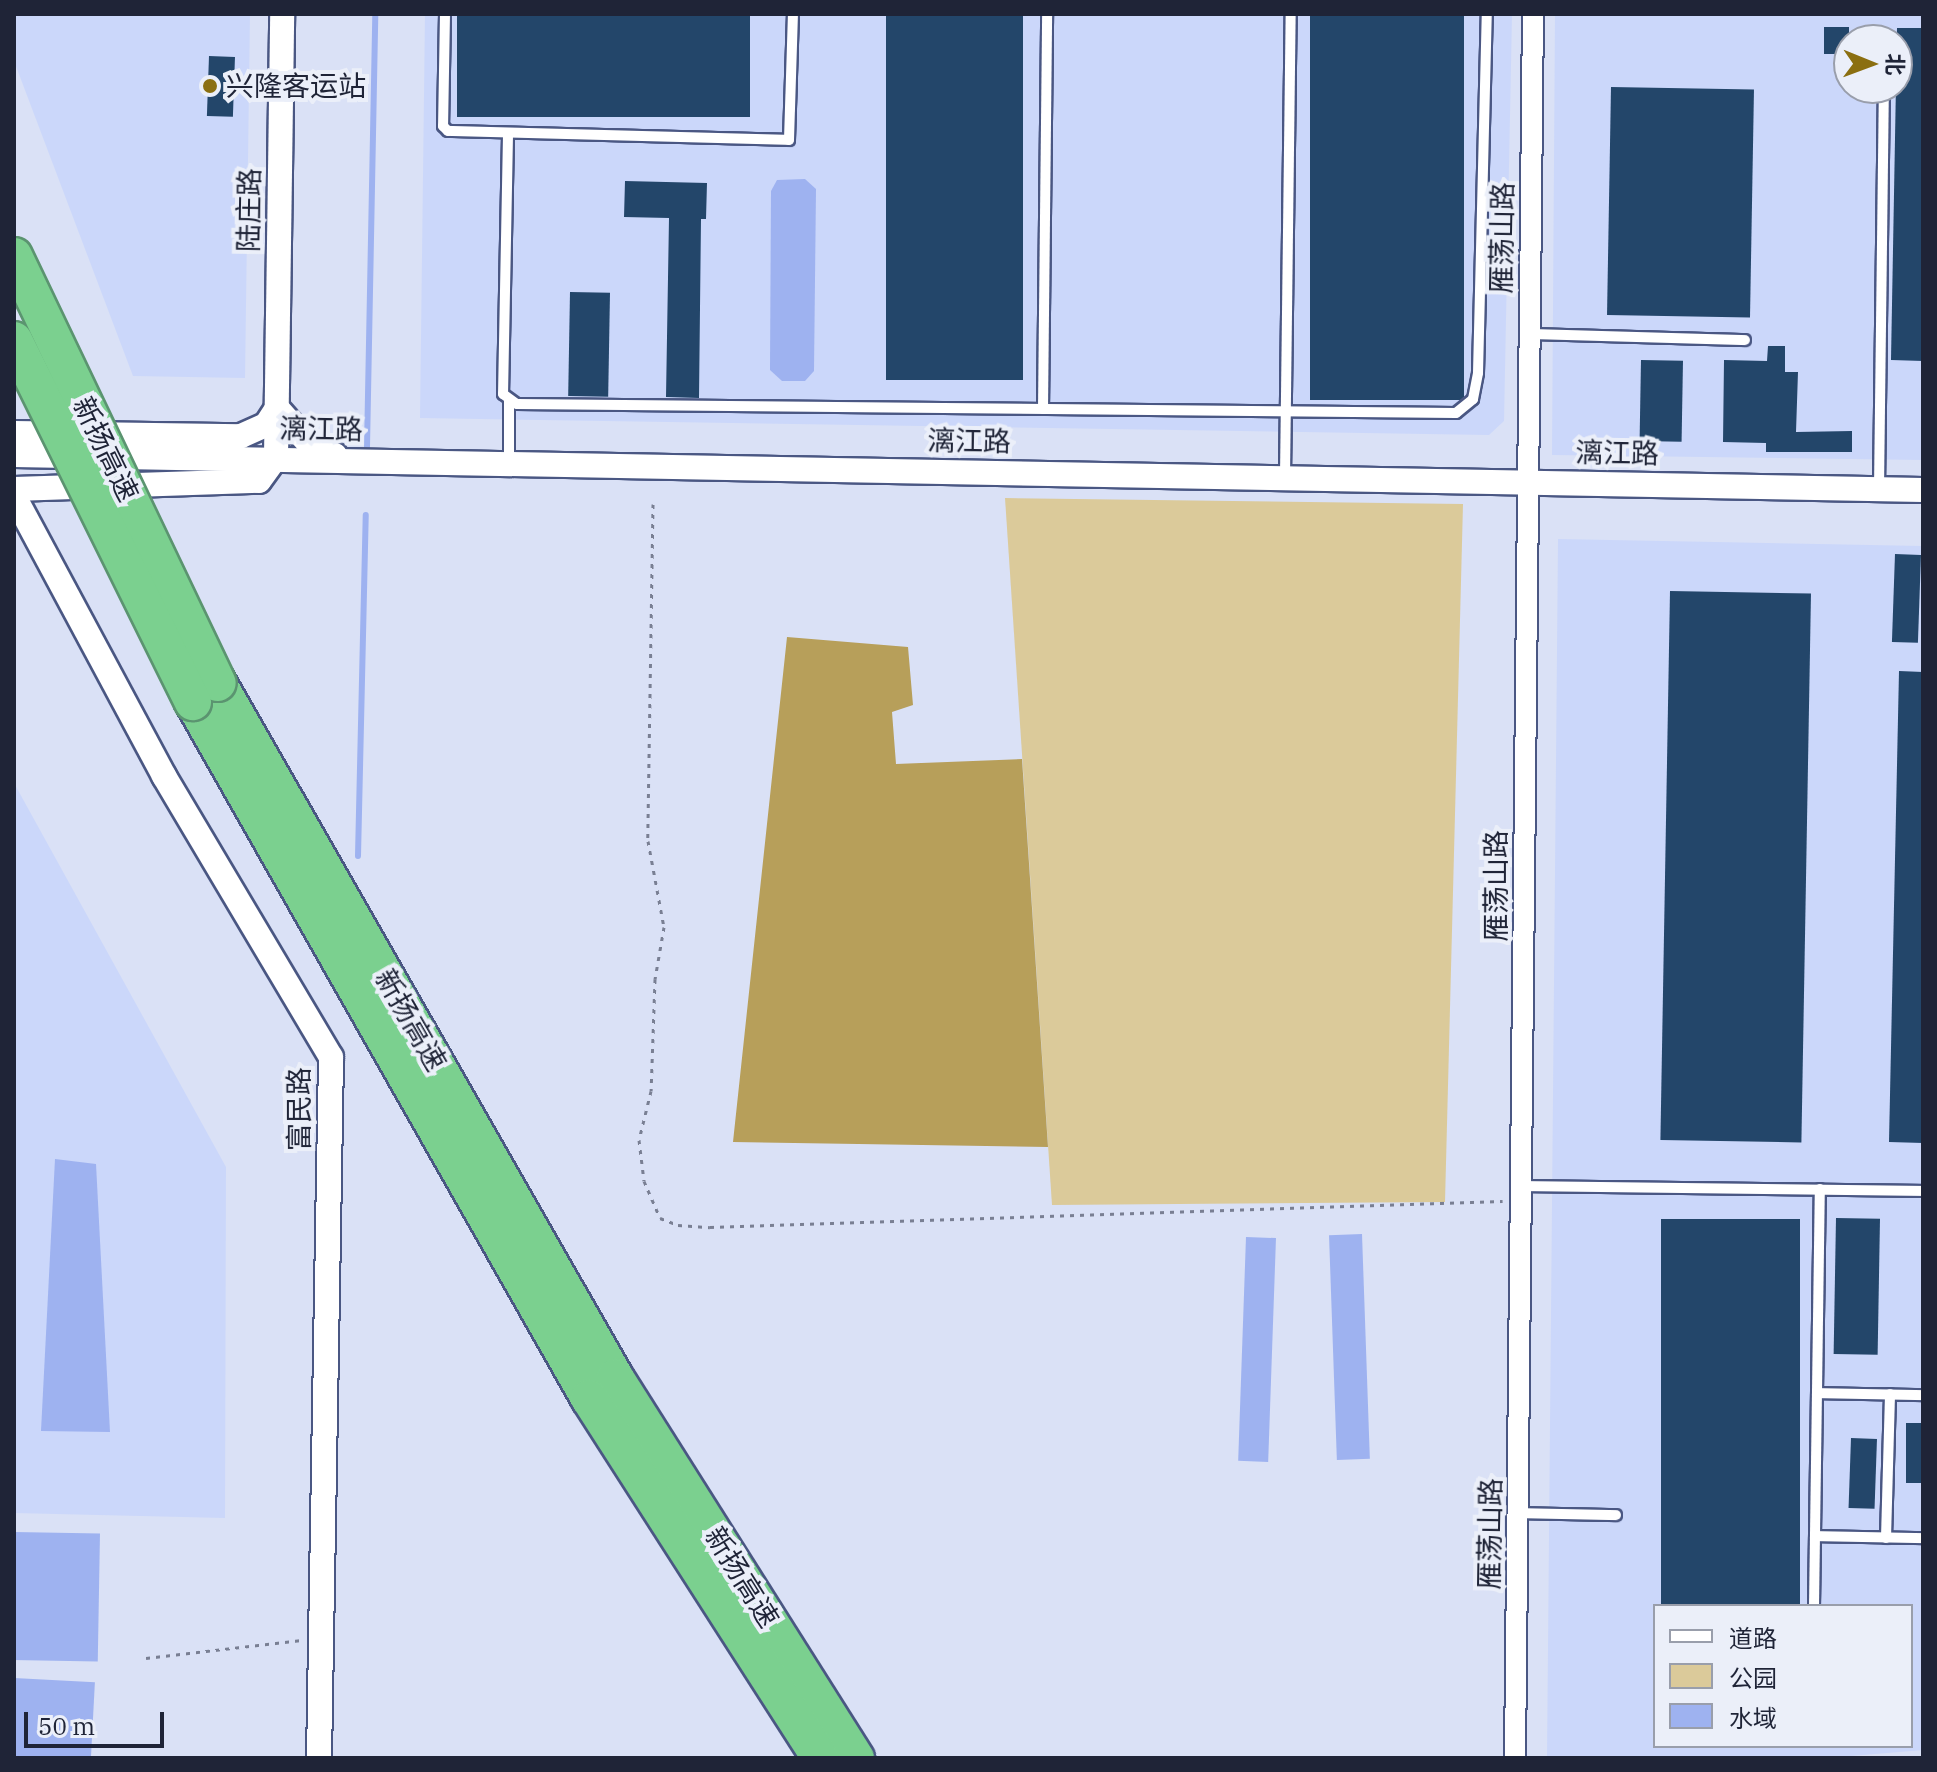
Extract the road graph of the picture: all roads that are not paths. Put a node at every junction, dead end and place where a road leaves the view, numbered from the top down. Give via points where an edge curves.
1 (282, 14) edge
2 (445, 14) edge
3 (793, 14) edge
4 (1047, 14) edge
5 (1291, 14) edge
6 (1487, 14) edge
7 (1533, 14) edge
8 (1884, 104) edge
9 (508, 135) junction
10 (14, 256) edge
11 (1528, 334) junction
12 (14, 340) edge
13 (1745, 340) dead end
14 (509, 400) junction
15 (277, 408) junction
16 (1043, 409) junction
17 (1286, 412) junction
18 (14, 433) edge
19 (14, 455) edge
20 (276, 458) junction
21 (349, 460) junction
22 (509, 463) junction
23 (1285, 477) junction
24 (1526, 482) junction
25 (14, 489) edge
26 (1879, 489) junction
27 (1923, 490) edge
28 (14, 496) edge
29 (206, 693) junction
30 (1820, 1189) junction
31 (1923, 1191) edge
32 (1523, 1193) junction
33 (1817, 1393) junction
34 (1890, 1394) junction
35 (1923, 1395) edge
36 (1519, 1513) junction
37 (1616, 1515) dead end
38 (1815, 1536) junction
39 (1886, 1538) junction
40 (1923, 1538) edge
41 (1814, 1604) edge
42 (319, 1758) edge
43 (820, 1758) edge
44 (856, 1758) edge
45 (1515, 1758) edge

1 - 15 street, 陆庄路
2 - 9 lane via 443,126 448,131
3 - 9 lane via 789,140
4 - 16 lane
5 - 17 lane
6 - 17 lane via 1478,373 1473,399 1465,408 1444,414
7 - 11 street, 雁荡山路
8 - 26 lane
9 - 14 lane via 503,394
10 - 29 highway, 新扬高速, bridge
11 - 13 lane
11 - 24 street, 雁荡山路
12 - 29 highway, 新扬高速, bridge
14 - 16 lane
14 - 22 lane
15 - 18 street via 266,425 241,436
15 - 20 street, 陆庄路
15 - 21 street via 310,445
16 - 17 lane
17 - 23 lane
19 - 20 street, 漓江路
20 - 21 street, 漓江路
20 - 25 street via 259,481
21 - 22 street, 漓江路
22 - 23 street, 漓江路
23 - 24 street, 漓江路
24 - 26 street, 漓江路
24 - 32 street, 雁荡山路
26 - 27 street, 漓江路
28 - 42 street, 富民路 via 164,776 331,1057
29 - 43 highway, 新扬高速 via 589,1398
29 - 44 highway, 新扬高速 via 615,1377
30 - 31 lane
30 - 32 lane
30 - 33 lane
32 - 36 street, 雁荡山路
33 - 34 lane
33 - 38 lane
34 - 35 lane
34 - 39 lane
36 - 37 lane
36 - 45 street, 雁荡山路
38 - 39 lane
38 - 41 lane
39 - 40 lane

